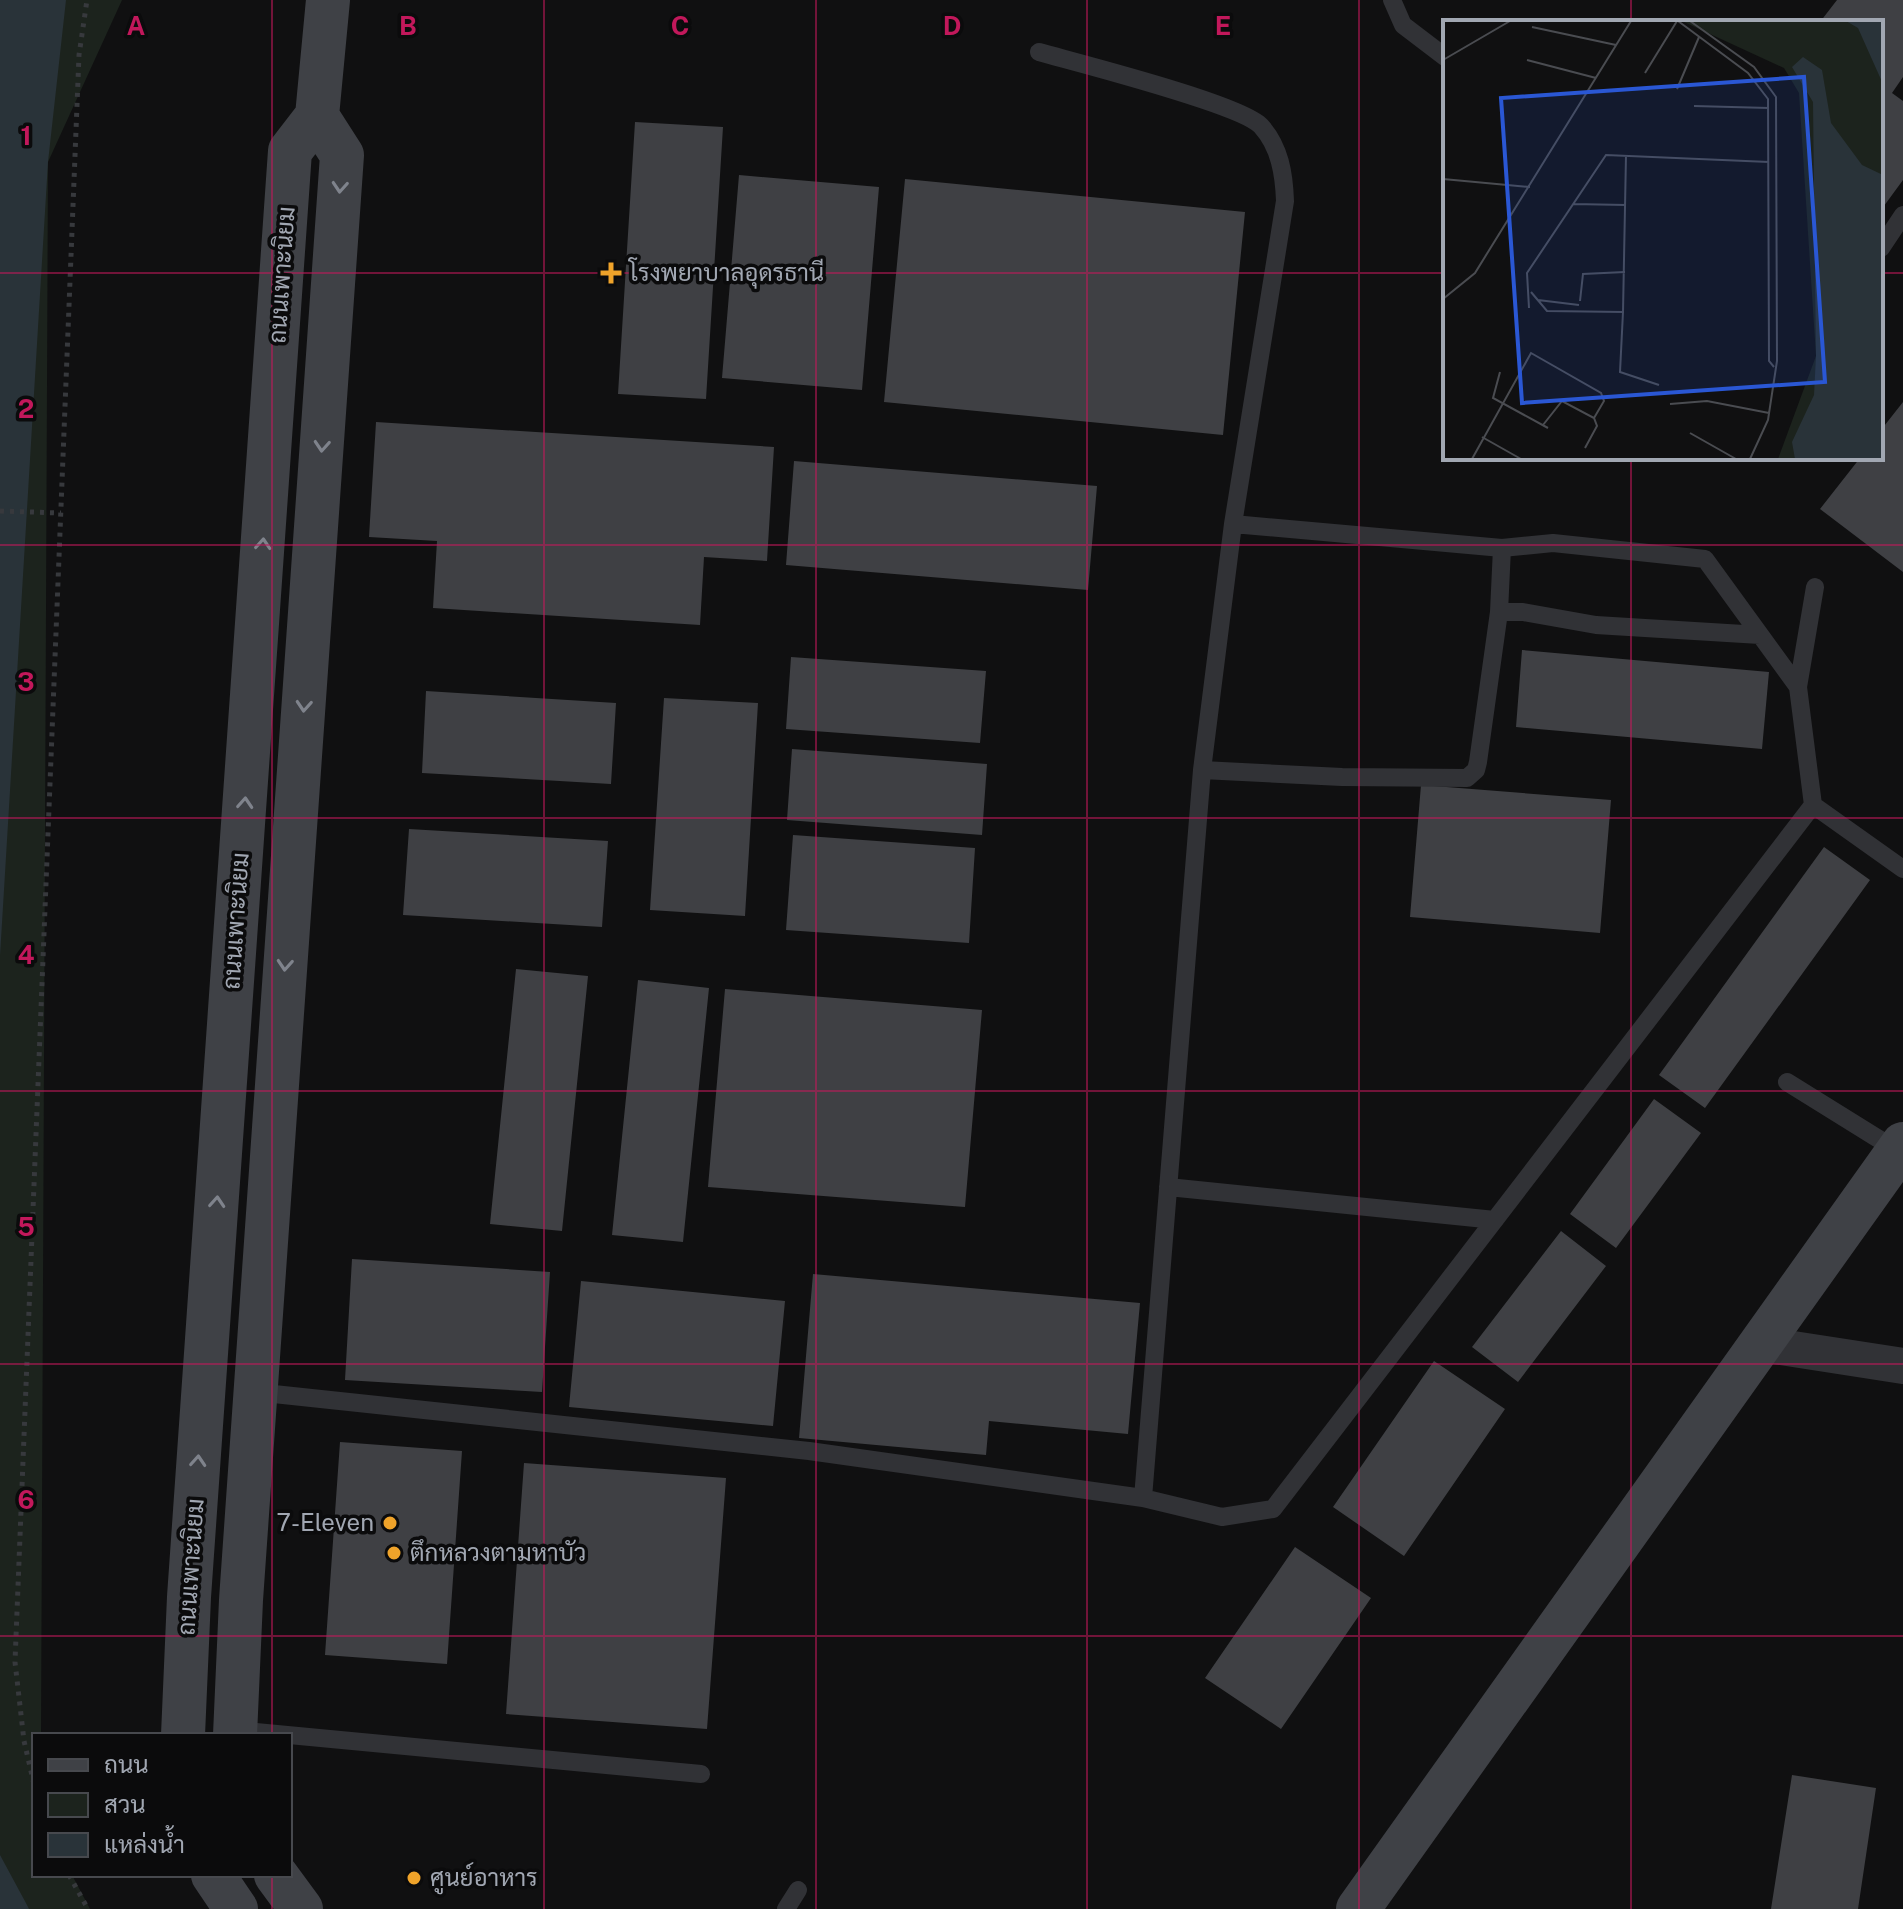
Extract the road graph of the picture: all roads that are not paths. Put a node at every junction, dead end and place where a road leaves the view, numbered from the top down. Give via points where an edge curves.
1 (328, 0) edge
2 (1392, 0) edge
3 (1039, 52) dead end
4 (1443, 55) edge
5 (317, 116) junction
6 (1903, 215) edge
7 (1883, 245) edge
8 (1233, 524) junction
9 (1502, 548) junction
10 (1815, 587) dead end
11 (1499, 612) junction
12 (1760, 635) junction
13 (1798, 687) junction
14 (1202, 770) junction
15 (1813, 805) junction
16 (1903, 869) edge
17 (1787, 1082) dead end
18 (1900, 1148) edge
19 (1168, 1187) junction
20 (1495, 1220) junction
21 (1761, 1344) junction
22 (1903, 1366) edge
23 (255, 1392) junction
24 (1143, 1498) junction
25 (235, 1732) edge
26 (183, 1733) edge
27 (292, 1737) edge
28 (701, 1774) dead end
29 (214, 1877) edge
30 (277, 1877) edge
31 (798, 1890) dead end
32 (236, 1909) edge
33 (301, 1909) edge
34 (786, 1909) edge
35 (1358, 1909) edge

1 - 5 street
2 - 4 lane via 1403,25
3 - 8 lane via 1252,118 1276,152 1284,173 1285,201
5 -> 23 street via 342,155
26 -> 5 street, ถนนเพาะนิยม via 290,151
6 - 7 lane
8 - 9 lane
8 - 14 lane
9 - 11 lane
9 - 12 lane via 1553,543 1705,559
10 - 13 lane
11 - 12 lane via 1596,625
11 - 14 lane via 1478,762 1467,778
12 - 13 lane
13 - 15 lane
14 - 19 lane
15 - 16 lane
15 - 20 lane
17 - 18 lane
18 - 21 street
19 - 20 lane
19 - 24 lane
20 - 24 lane via 1273,1509 1222,1517
21 - 22 street
21 - 35 street
23 - 24 lane via 809,1451
23 - 25 street
27 - 28 lane
29 - 32 street
30 - 33 street
31 - 34 lane

